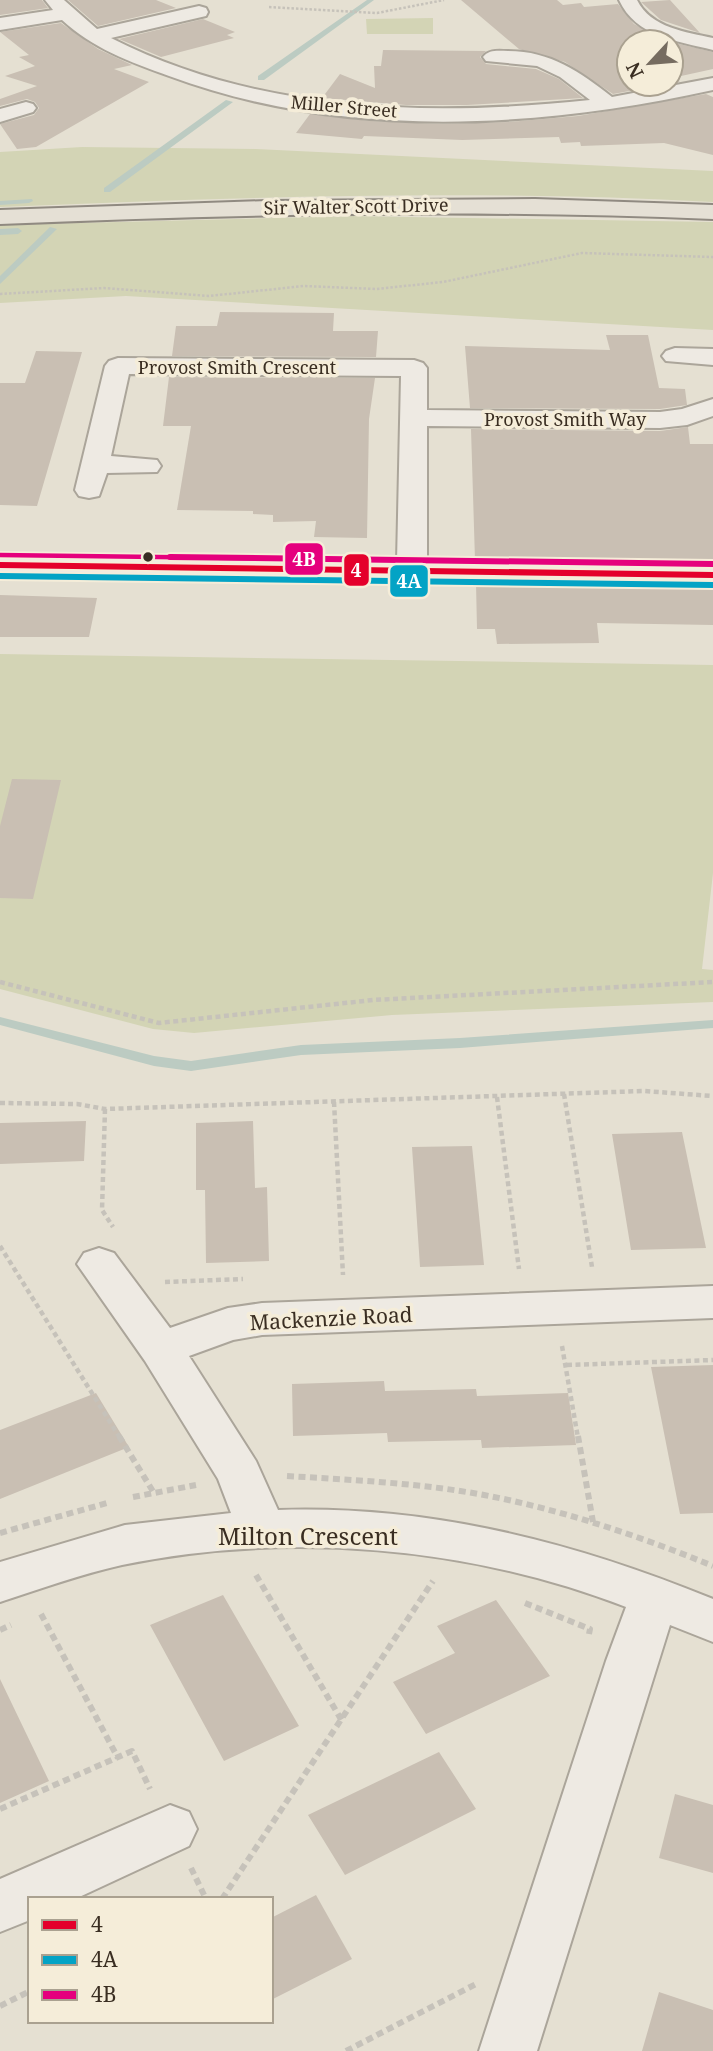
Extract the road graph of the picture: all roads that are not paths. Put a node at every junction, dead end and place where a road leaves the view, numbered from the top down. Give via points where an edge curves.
1 (628, 0) edge
2 (199, 6) edge
3 (59, 7) edge
4 (222, 15) dead end
5 (0, 24) edge
6 (92, 36) junction
7 (713, 44) edge
8 (481, 58) dead end
9 (713, 84) edge
10 (691, 90) junction
11 (713, 100) edge
12 (606, 103) junction
13 (26, 108) dead end
14 (0, 116) edge
15 (713, 212) edge
16 (0, 217) edge
17 (675, 356) dead end
18 (713, 357) edge
19 (713, 407) edge
20 (414, 418) junction
21 (148, 466) dead end
22 (0, 565) edge
23 (412, 569) junction
24 (713, 575) edge
25 (107, 1247) road end
26 (713, 1302) edge
27 (161, 1349) junction
28 (262, 1560) junction
29 (655, 1597) junction
30 (11, 1602) edge
31 (713, 1621) edge
32 (170, 1829) dead end
33 (0, 1906) edge
34 (508, 2051) edge

1 - 7 street via 632,11 656,27
2 - 4 street
2 - 6 street
3 - 5 street
3 - 6 street, Miller Street
6 - 12 street, Miller Street via 216,87 316,105 468,113
8 - 12 street via 547,61 563,68
9 - 10 street, Miller Street
10 - 11 street
10 - 12 street, Miller Street
13 - 14 street
15 - 16 main road, Sir Walter Scott Drive via 438,204
17 - 18 street
19 - 20 street, Provost Smith Way via 687,418 660,420
20 - 21 street, Provost Smith Crescent via 415,363 118,366 92,477
20 - 23 street, Provost Smith Crescent
22 - 23 street
23 - 24 street
25 - 27 street
26 - 27 street, Mackenzie Road via 262,1319 228,1324
27 - 28 street via 239,1474
28 - 29 street, Milton Crescent via 344,1530 436,1537 539,1558
28 - 30 street, Milton Crescent via 142,1542 69,1559
29 - 31 street, Milton Crescent
29 - 34 street
32 - 33 street

